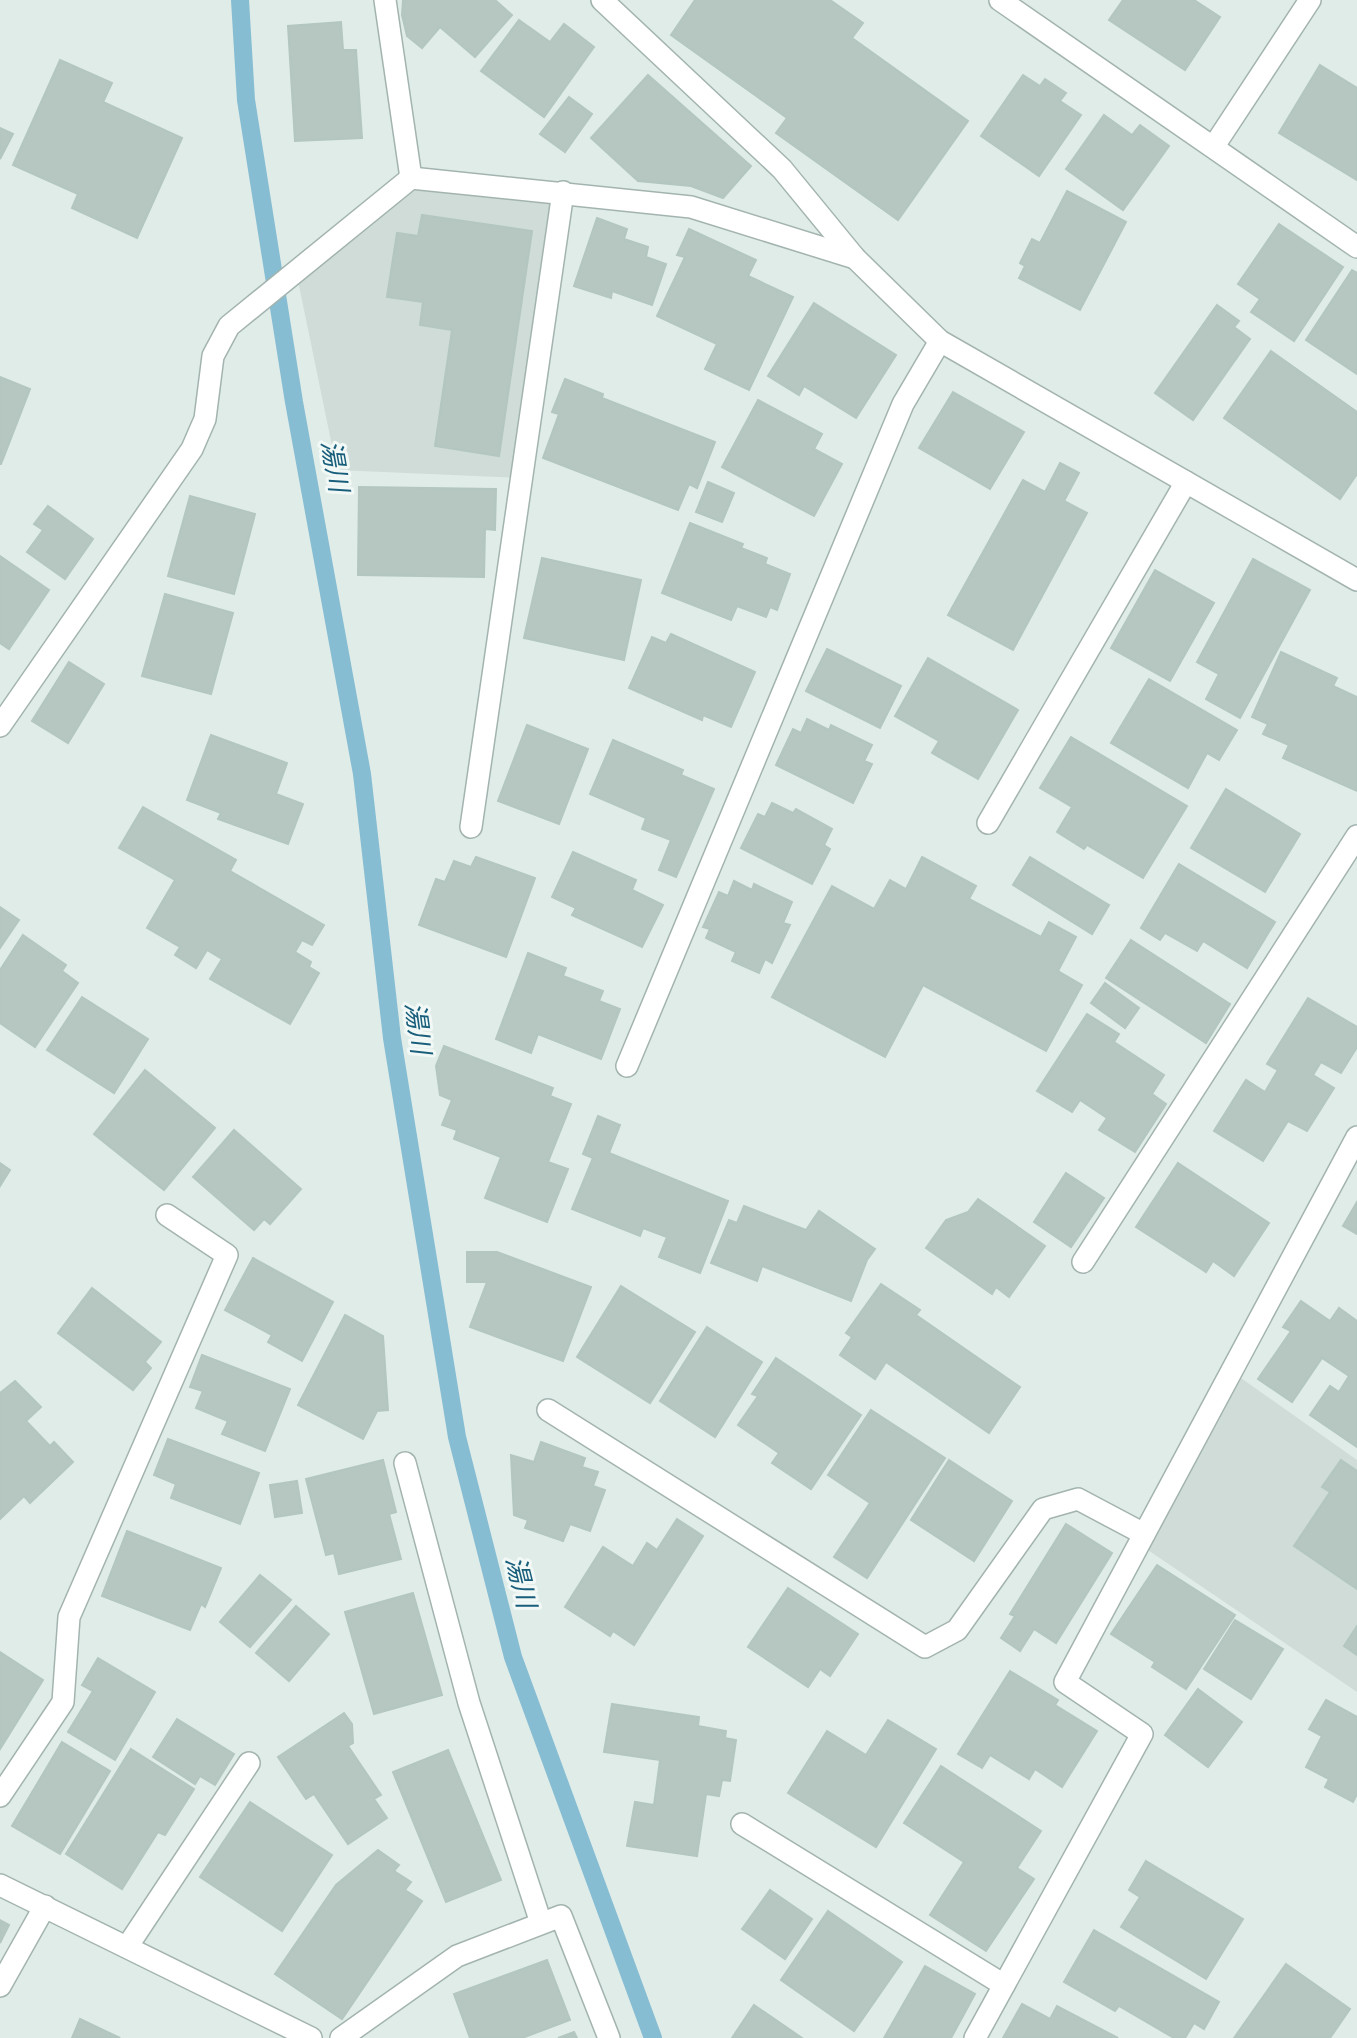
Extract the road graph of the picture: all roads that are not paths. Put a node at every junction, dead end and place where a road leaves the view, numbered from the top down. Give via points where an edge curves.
1 (385, 0) edge
2 (601, 0) edge
3 (1000, 0) edge
4 (1310, 0) edge
5 (1214, 146) junction
6 (411, 178) junction
7 (563, 192) junction
8 (1357, 247) edge
9 (855, 258) junction
10 (940, 341) junction
11 (1186, 482) junction
12 (1355, 575) edge
13 (0, 726) edge
14 (988, 822) dead end
15 (471, 827) dead end
16 (1357, 836) edge
17 (627, 1066) dead end
18 (1357, 1137) edge
19 (167, 1215) dead end
20 (1083, 1262) dead end
21 (548, 1409) dead end
22 (405, 1463) dead end
23 (1144, 1534) junction
24 (249, 1763) dead end
25 (0, 1796) edge
26 (742, 1824) dead end
27 (0, 1885) edge
28 (45, 1906) junction
29 (541, 1923) junction
30 (127, 1947) junction
31 (1004, 1985) junction
32 (0, 1986) edge
33 (311, 2038) edge
34 (341, 2038) edge
35 (608, 2038) edge
36 (975, 2038) edge

1 - 6 street
2 - 9 street via 782,169
3 - 5 street
4 - 5 street
5 - 8 street
6 - 7 street
6 - 13 street via 229,326 213,356 205,419 192,449
7 - 9 street via 691,207
7 - 15 street
9 - 10 street
10 - 11 street
10 - 17 street via 902,404
11 - 12 street
11 - 14 street
16 - 20 street
18 - 23 street
19 - 25 street via 227,1255 69,1618 63,1702
21 - 23 street via 925,1647 957,1630 1043,1509 1078,1499
22 - 29 street via 469,1703
23 - 31 street via 1065,1682 1142,1734
24 - 30 street
26 - 31 street
27 - 28 street
28 - 30 street
28 - 32 street
29 - 34 street via 457,1956
29 - 35 street via 561,1916
30 - 33 street
31 - 36 street

